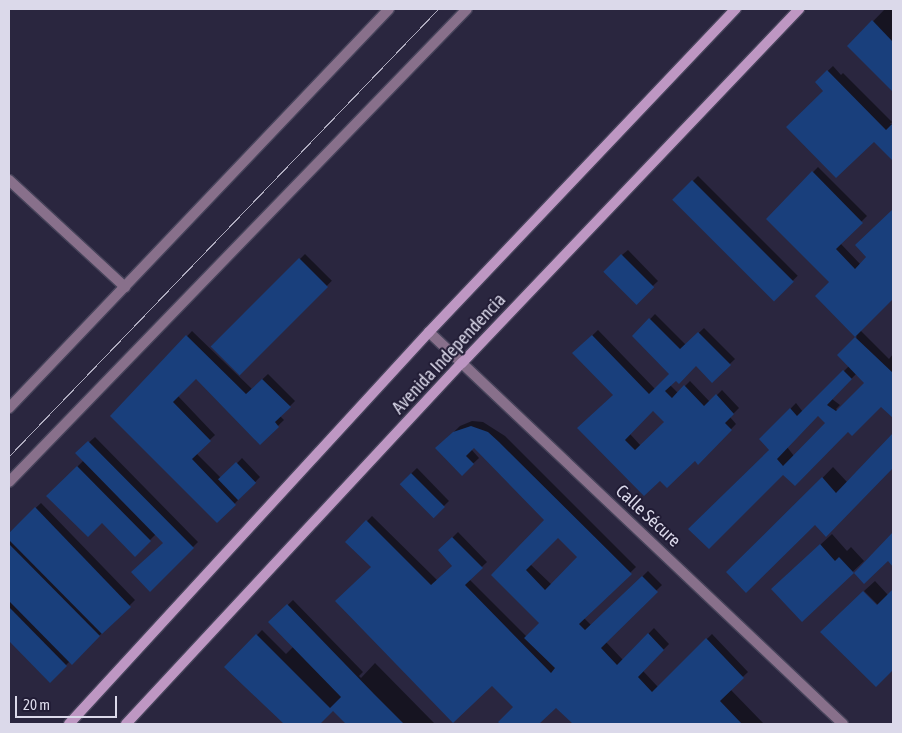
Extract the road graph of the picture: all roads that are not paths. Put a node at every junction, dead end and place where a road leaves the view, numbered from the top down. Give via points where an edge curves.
1 (389, 9) edge
2 (467, 9) edge
3 (736, 9) edge
4 (799, 9) edge
5 (9, 180) edge
6 (125, 287) junction
7 (429, 332) junction
8 (462, 363) junction
9 (9, 408) edge
10 (9, 482) edge
11 (69, 724) edge
12 (126, 724) edge
13 (843, 724) edge

1 - 6 street
2 - 10 street
3 - 7 main road, Avenida Independencia
4 - 8 main road, Avenida Independencia
5 - 6 street
6 - 9 street
7 - 8 street, Calle Sécure
7 - 11 main road, Avenida Independencia
8 - 12 main road, Avenida Independencia
8 - 13 street, Calle Sécure

